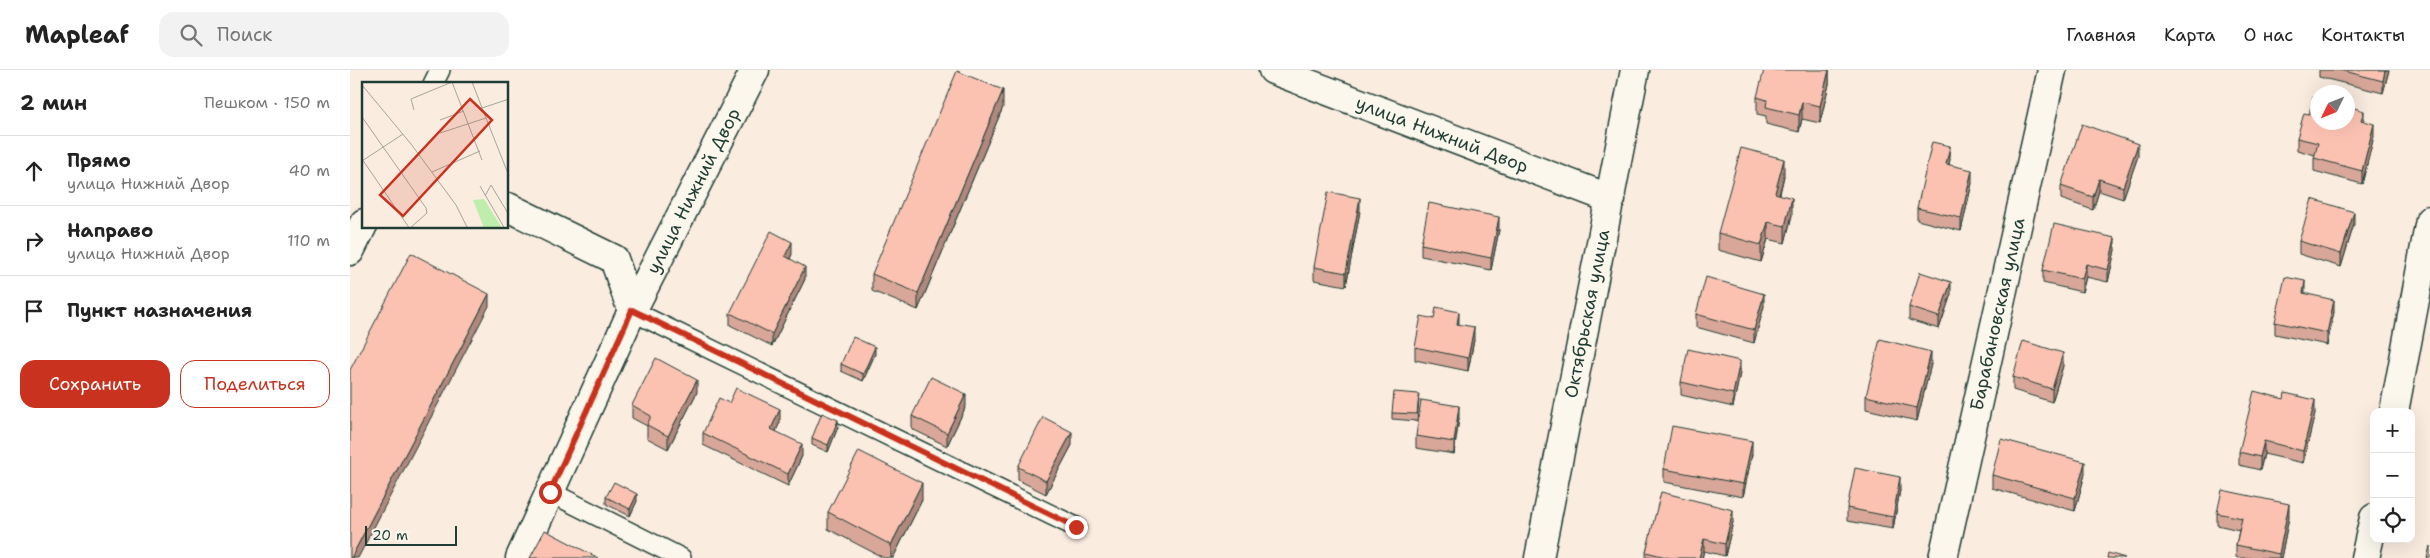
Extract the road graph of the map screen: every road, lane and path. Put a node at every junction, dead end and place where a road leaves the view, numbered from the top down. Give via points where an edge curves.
1 (440, 70) edge
2 (755, 70) edge
3 (1273, 70) edge
4 (1635, 70) edge
5 (2052, 70) edge
6 (434, 82) edge
7 (1611, 199) junction
8 (509, 207) edge
9 (2430, 220) edge
10 (362, 227) edge
11 (350, 251) edge
12 (632, 310) junction
13 (2395, 408) edge
14 (550, 492) junction
15 (1076, 527) dead end
16 (2370, 536) edge
17 (520, 558) edge
18 (681, 558) edge
19 (1539, 558) edge
20 (1943, 558) edge
21 (2365, 558) edge

1 - 6 lane
2 - 12 street, улица Нижний Двор
3 - 7 street, улица Нижний Двор
4 - 7 street, Октябрьская улица
5 - 20 street, Барабановская улица
7 - 19 street, Октябрьская улица
8 - 12 street, улица Нижний Двор via 614,259
9 - 13 street
10 - 11 street
12 - 14 street, улица Нижний Двор
12 - 15 lane
14 - 17 street, улица Нижний Двор
14 - 18 lane
16 - 21 street

